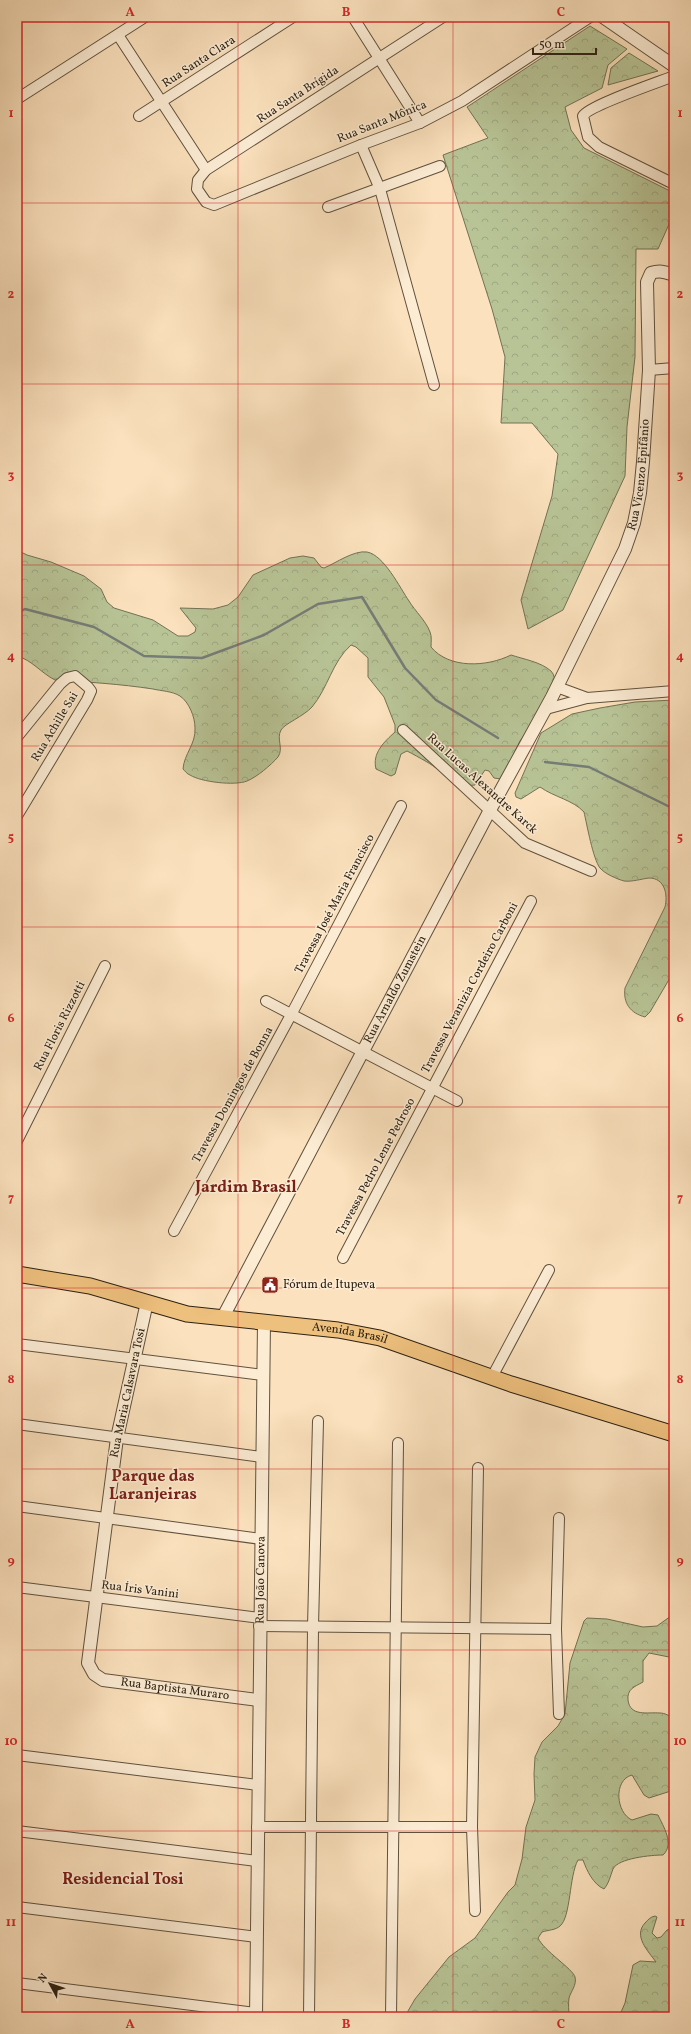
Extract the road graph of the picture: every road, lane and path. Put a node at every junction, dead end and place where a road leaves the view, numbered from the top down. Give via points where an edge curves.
1 (145, 17) edge
2 (293, 17) edge
3 (353, 17) edge
4 (443, 17) edge
5 (590, 17) edge
6 (603, 17) edge
7 (118, 35) junction
8 (380, 58) junction
9 (674, 66) edge
10 (674, 76) edge
11 (17, 99) edge
12 (162, 102) junction
13 (139, 116) dead end
14 (420, 123) junction
15 (361, 145) junction
16 (440, 166) dead end
17 (206, 170) junction
18 (674, 184) edge
19 (379, 189) junction
20 (328, 207) dead end
21 (674, 275) edge
22 (674, 368) edge
23 (649, 370) junction
24 (434, 385) dead end
25 (568, 663) joint
26 (557, 686) junction
27 (674, 691) edge
28 (587, 698) junction
29 (546, 709) junction
30 (403, 730) dead end
31 (17, 736) edge
32 (401, 806) dead end
33 (490, 810) junction
34 (17, 816) edge
35 (591, 871) dead end
36 (531, 902) dead end
37 (105, 966) dead end
38 (266, 1001) dead end
39 (292, 1014) junction
40 (363, 1050) junction
41 (432, 1088) junction
42 (457, 1101) dead end
43 (17, 1141) edge
44 (174, 1231) dead end
45 (342, 1258) dead end
46 (549, 1270) dead end
47 (17, 1274) edge
48 (147, 1302) junction
49 (223, 1318) junction
50 (264, 1322) junction
51 (17, 1344) edge
52 (135, 1359) junction
53 (263, 1375) junction
54 (492, 1377) junction
55 (318, 1421) dead end
56 (17, 1424) edge
57 (674, 1434) edge
58 (117, 1438) junction
59 (398, 1443) dead end
60 (262, 1457) junction
61 (478, 1468) dead end
62 (17, 1506) edge
63 (107, 1518) junction
64 (559, 1518) dead end
65 (261, 1538) junction
66 (17, 1587) edge
67 (96, 1597) junction
68 (260, 1622) junction
69 (313, 1627) junction
70 (395, 1627) junction
71 (475, 1628) junction
72 (556, 1629) junction
73 (94, 1674) joint
74 (258, 1700) junction
75 (559, 1714) dead end
76 (17, 1755) edge
77 (258, 1785) junction
78 (258, 1827) junction
79 (312, 1827) junction
80 (393, 1827) junction
81 (472, 1827) junction
82 (17, 1831) edge
83 (257, 1861) junction
84 (17, 1907) edge
85 (475, 1911) dead end
86 (257, 1937) junction
87 (17, 1983) edge
88 (256, 2015) edge
89 (310, 2017) edge
90 (391, 2017) edge

1 - 7 street
2 - 12 street, Rua Santa Clara
3 - 8 street
4 - 8 street, Rua Santa Brígida
5 - 14 street, Rua Santa Mônica via 462,101
6 - 9 street
7 - 11 street
7 - 12 street
8 - 14 street
8 - 17 street, Rua Santa Brígida
10 - 18 street via 585,112 583,116 588,137 599,147
12 - 13 street, Rua Santa Clara
12 - 17 street
14 - 15 street, Rua Santa Mônica
15 - 17 street, Rua Santa Mônica via 214,205 206,202 197,189 198,180
15 - 19 street
16 - 19 street
19 - 20 street
19 - 24 street
21 - 23 street, Rua Vicenzo Epifânio via 662,271 652,274 647,282
22 - 23 street
23 - 25 street, Rua Vicenzo Epifânio via 640,493 634,523 625,549
25 - 26 street, Rua Arnaldo Zumstein
26 - 28 street
26 - 29 street, Rua Arnaldo Zumstein
27 - 28 street
28 - 29 street
29 - 33 street, Rua Arnaldo Zumstein
30 - 33 street, Rua Lucas Alexandre Karck
31 - 34 street, Rua Achille Sai via 67,678 75,676 91,691
32 - 39 street, Travessa José Maria Francisco
33 - 35 street, Rua Lucas Alexandre Karck via 525,843
33 - 40 street, Rua Arnaldo Zumstein
36 - 41 street, Travessa Veranizia Cordeiro Carboni
37 - 43 street, Rua Floris Rizzotti
38 - 39 street
39 - 40 street
39 - 44 street, Travessa Domingos de Bonna
40 - 41 street
40 - 49 street, Rua Arnaldo Zumstein
41 - 42 street
41 - 45 street, Travessa Pedro Leme Pedroso
46 - 54 street
47 - 48 main road, Avenida Brasil via 90,1286
48 - 49 main road, Avenida Brasil via 187,1314
48 - 52 street, Rua Maria Calsavara Tosi
49 - 50 main road, Avenida Brasil
50 - 53 street, Rua João Canova
50 - 54 main road, Avenida Brasil via 338,1330 380,1338
51 - 52 street
52 - 53 street
52 - 58 street, Rua Maria Calsavara Tosi
53 - 60 street, Rua João Canova
54 - 57 main road, Avenida Brasil
55 - 69 street
56 - 58 street
58 - 60 street
58 - 63 street, Rua Maria Calsavara Tosi
59 - 70 street
60 - 65 street, Rua João Canova
61 - 71 street
62 - 63 street
63 - 65 street
63 - 67 street, Rua Maria Calsavara Tosi
64 - 72 street
65 - 68 street, Rua João Canova
66 - 67 street, Rua Íris Vanini
67 - 68 street, Rua Íris Vanini
67 - 73 street, Rua Maria Calsavara Tosi via 88,1663
68 - 69 street, Rua Íris Vanini
68 - 74 street, Rua João Canova
69 - 70 street, Rua Íris Vanini
69 - 79 street
70 - 71 street, Rua Íris Vanini
70 - 80 street
71 - 72 street, Rua Íris Vanini
71 - 81 street
72 - 75 street
73 - 74 street, Rua Baptista Muraro via 103,1680
74 - 77 street, Rua João Canova
76 - 77 street
77 - 78 street, Rua João Canova
78 - 79 street
78 - 83 street, Rua João Canova
79 - 80 street
79 - 89 street
80 - 81 street
80 - 90 street
81 - 85 street
82 - 83 street
83 - 86 street, Rua João Canova
84 - 86 street
86 - 88 street, Rua João Canova
87 - 88 street

